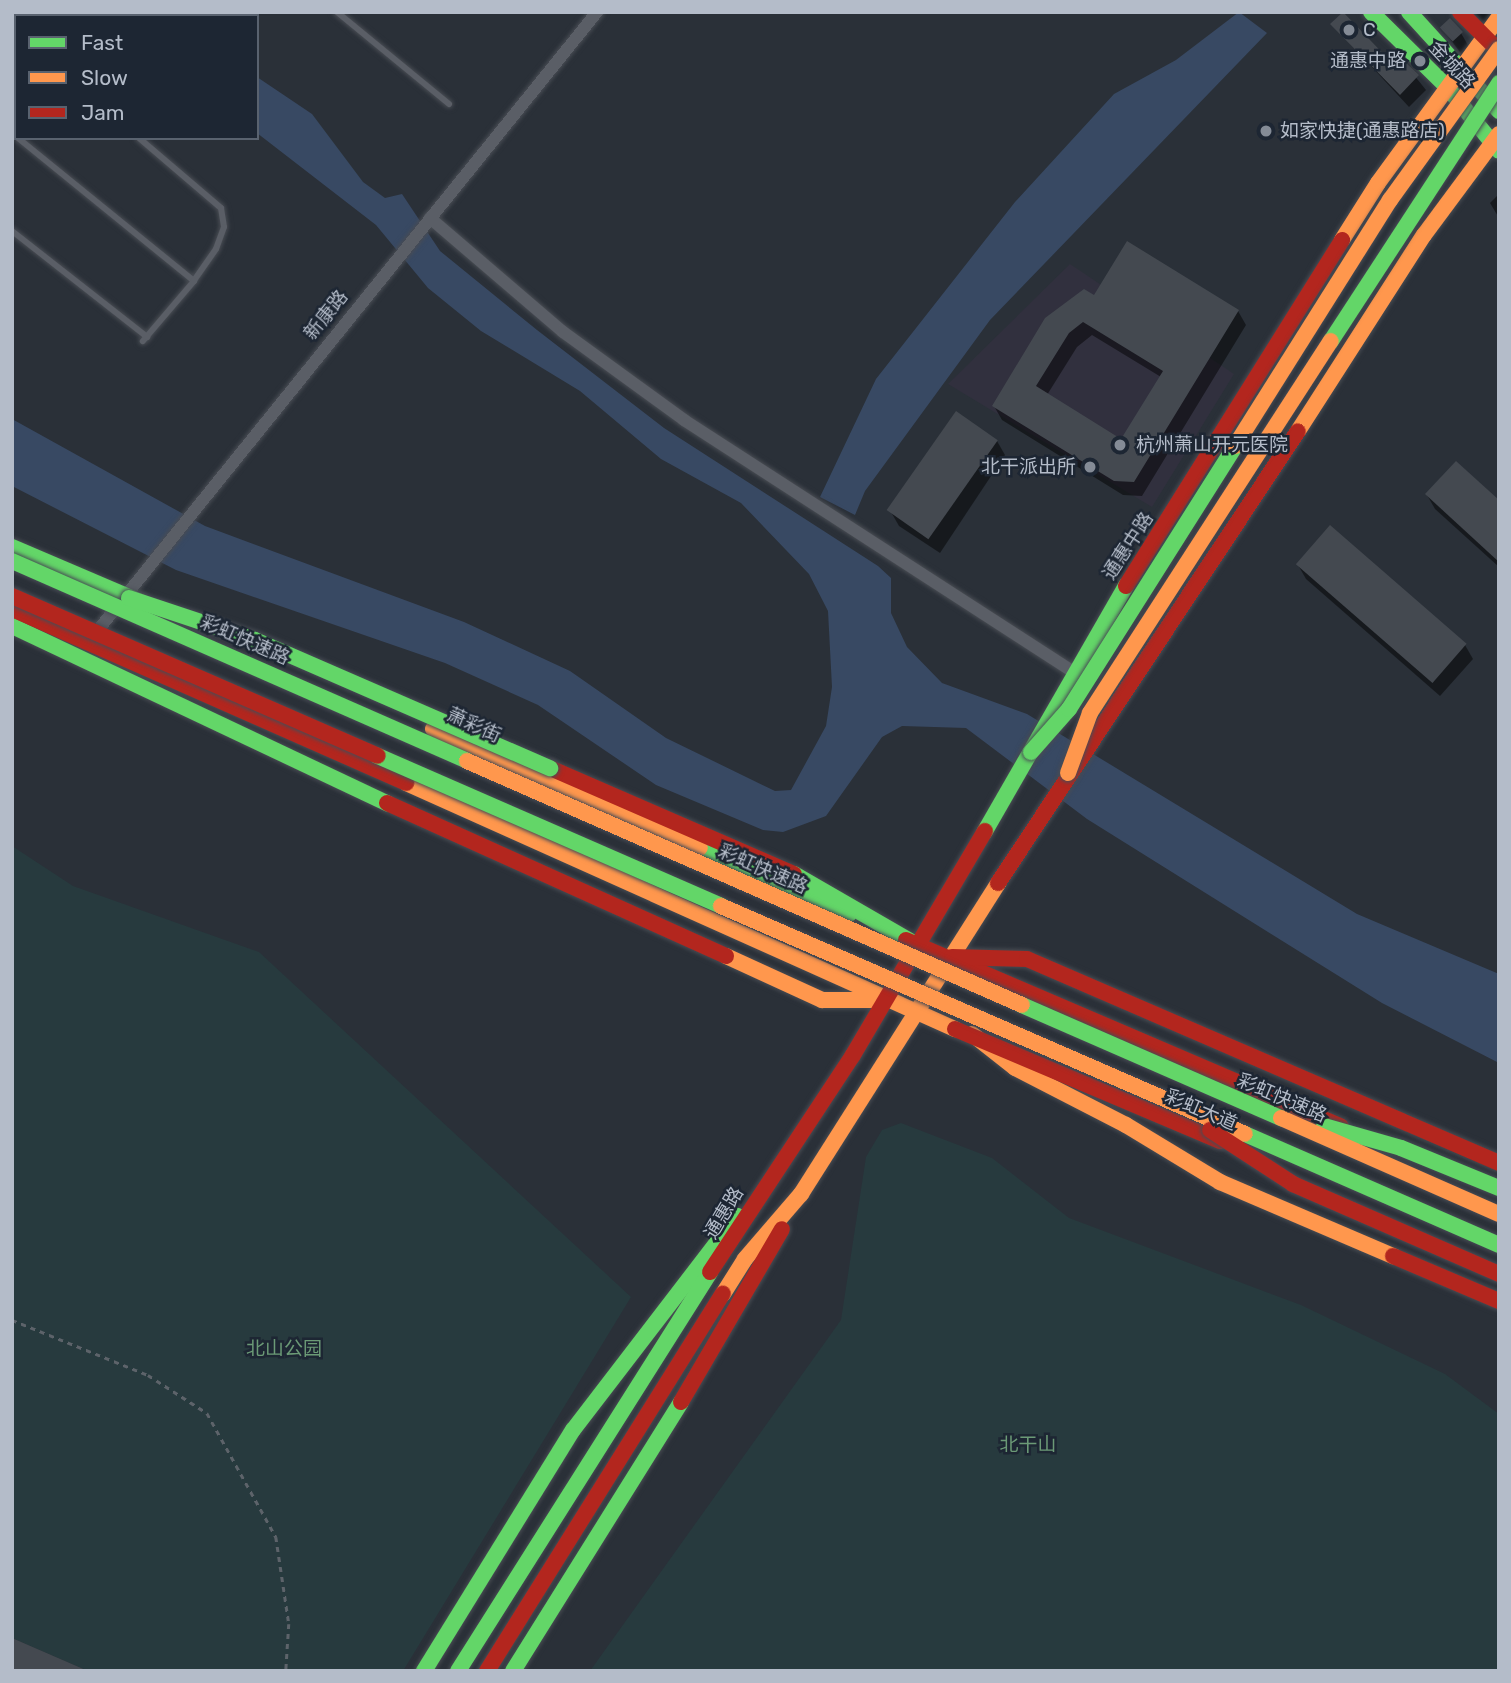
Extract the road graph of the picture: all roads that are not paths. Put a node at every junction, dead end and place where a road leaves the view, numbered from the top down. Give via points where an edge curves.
1 (337, 12) edge
2 (597, 12) edge
3 (1371, 12) edge
4 (1409, 12) edge
5 (1460, 12) edge
6 (1499, 17) edge
7 (1483, 34) junction
8 (1499, 50) edge
9 (1462, 66) junction
10 (1499, 83) edge
11 (1447, 87) junction
12 (449, 104) dead end
13 (1499, 111) edge
14 (20, 140) edge
15 (141, 140) edge
16 (1497, 142) edge
17 (430, 218) junction
18 (12, 231) edge
19 (194, 281) junction
20 (12, 547) edge
21 (12, 560) edge
22 (123, 594) junction
23 (12, 596) edge
24 (12, 609) edge
25 (12, 626) edge
26 (87, 644) junction
27 (1075, 673) junction
28 (1031, 752) junction
29 (1019, 772) joint
30 (1068, 773) junction
31 (917, 945) junction
32 (952, 957) junction
33 (886, 1000) junction
34 (919, 1011) junction
35 (972, 1034) junction
36 (1154, 1094) junction
37 (1235, 1101) junction
38 (1499, 1163) edge
39 (768, 1181) junction
40 (1499, 1188) edge
41 (802, 1194) junction
42 (1499, 1195) edge
43 (1499, 1214) edge
44 (1499, 1245) edge
45 (1499, 1262) edge
46 (1499, 1274) edge
47 (1499, 1301) edge
48 (424, 1671) edge
49 (458, 1671) edge
50 (487, 1671) edge
51 (513, 1671) edge

1 - 12 lane
2 - 17 street, 新康路
3 - 11 main road, 金城路
4 - 9 main road, 金城路
5 - 7 main road
6 - 7 main road, 通惠中路
7 - 8 main road
7 - 9 main road, 通惠中路
8 - 28 main road, 通惠中路, bridge via 1390,200 1069,709
9 - 11 main road, 通惠中路
9 - 13 main road, 金城路
10 - 30 main road, bridge via 1130,648 1090,713
11 - 16 main road, 金城路
11 - 27 main road, 通惠中路 via 1378,183
14 - 19 lane
15 - 19 lane via 221,208 224,226 216,249
16 - 30 main road, bridge via 1424,235 1235,529
17 - 22 street, 新康路
17 - 27 street via 563,332 684,420
18 - 19 lane via 145,339
20 - 22 main road, 萧彩街
21 - 31 main road, bridge via 255,640 810,881
21 - 37 main road, 彩虹快速路, bridge
22 - 26 street, 新康路
22 - 31 main road, 萧彩街
23 - 36 main road, bridge
24 - 26 main road
25 - 33 main road via 493,853 822,1000
26 - 33 main road via 821,967
27 - 28 main road, 通惠中路, bridge
28 - 29 main road, 通惠中路
29 - 31 main road, 通惠路
30 - 32 main road
31 - 32 main road
31 - 33 main road, 通惠路
32 - 34 main road
32 - 38 main road via 1027,959
32 - 42 main road
33 - 34 main road, 彩虹大道
33 - 39 main road, 通惠路
34 - 35 main road, 彩虹大道
34 - 41 main road
35 - 45 main road, 彩虹大道
35 - 47 main road via 1015,1068 1126,1125 1220,1182
36 - 44 main road, bridge
36 - 46 main road, bridge via 1293,1184
37 - 40 main road, bridge via 1401,1148
37 - 43 main road, 彩虹快速路, bridge
39 - 48 main road via 678,1287 573,1430
39 - 49 main road, 通惠路
41 - 50 main road via 745,1259
41 - 51 main road via 697,1377

